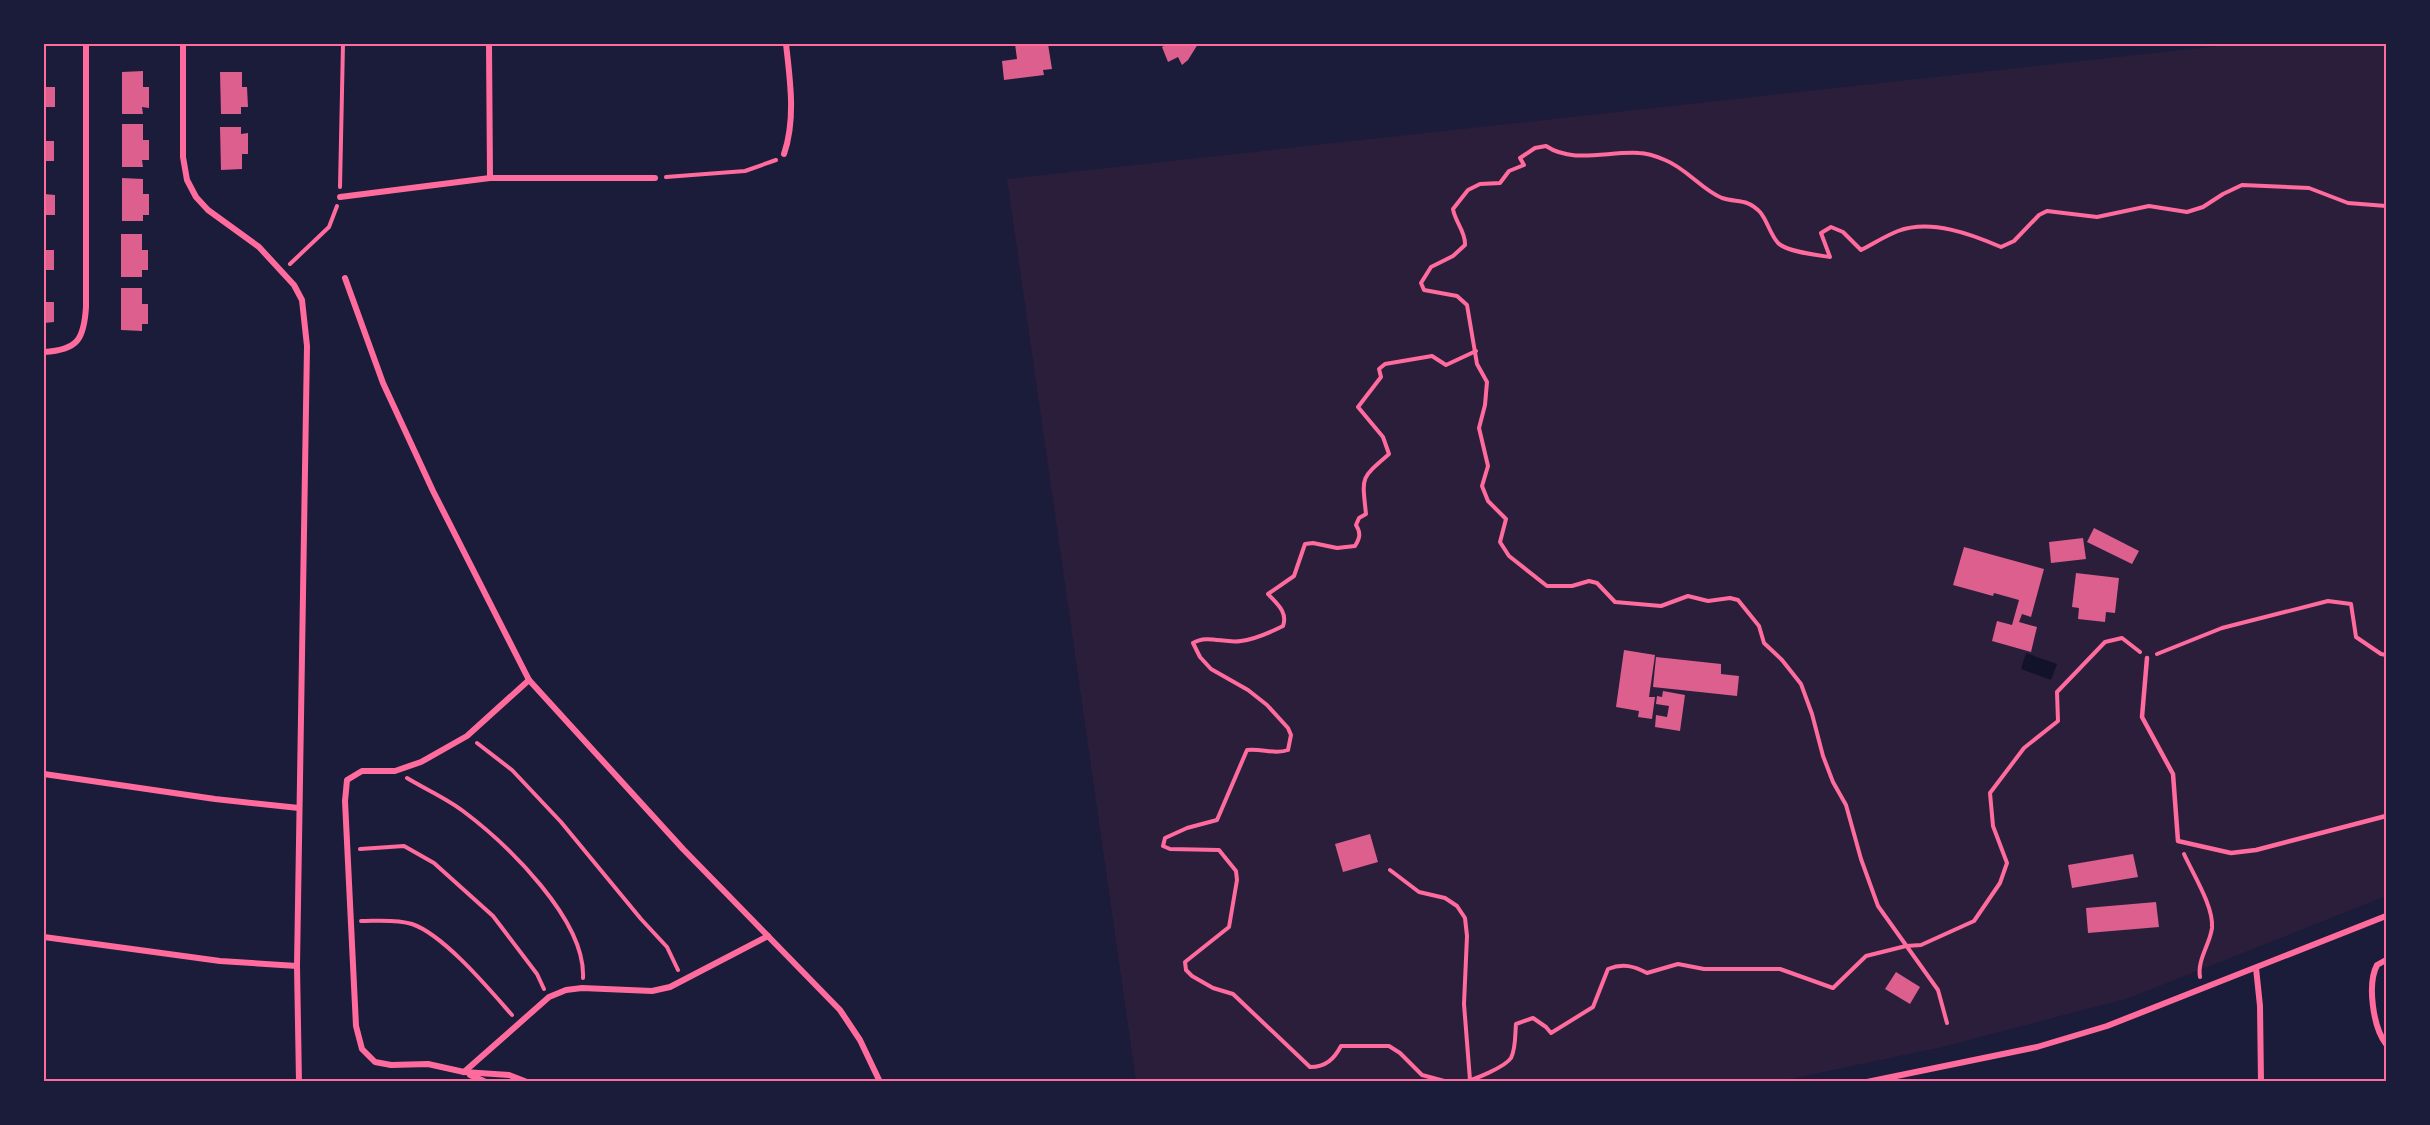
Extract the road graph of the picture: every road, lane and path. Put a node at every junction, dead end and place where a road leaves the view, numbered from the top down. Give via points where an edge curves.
1 (86, 44) edge
2 (183, 44) edge
3 (343, 44) edge
4 (489, 44) edge
5 (786, 44) edge
6 (784, 154) joint
7 (490, 178) junction
8 (655, 178) joint
9 (340, 197) junction
10 (2386, 206) edge
11 (282, 270) junction
12 (345, 278) dead end
13 (1476, 351) junction
14 (44, 352) edge
15 (2386, 655) edge
16 (2147, 658) junction
17 (528, 680) junction
18 (467, 736) junction
19 (395, 771) junction
20 (44, 774) edge
21 (299, 808) junction
22 (2386, 816) edge
23 (2178, 841) junction
24 (349, 850) junction
25 (1390, 870) dead end
26 (2386, 916) edge
27 (351, 921) junction
28 (768, 936) junction
29 (44, 937) edge
30 (1906, 946) junction
31 (2386, 960) edge
32 (297, 966) junction
33 (2256, 968) junction
34 (681, 982) junction
35 (582, 988) junction
36 (2203, 990) junction
37 (549, 997) junction
38 (518, 1022) junction
39 (1947, 1023) dead end
40 (2386, 1044) edge
41 (464, 1072) junction
42 (1470, 1080) edge
43 (1877, 1080) edge
44 (300, 1082) edge
45 (486, 1082) edge
46 (527, 1082) edge
47 (880, 1082) edge
48 (1448, 1082) edge
49 (1463, 1082) edge
50 (1867, 1082) edge
51 (2261, 1082) edge

1 - 14 street via 85,328 79,341 69,347
2 - 11 street via 183,157 187,180 208,210 259,247
3 - 9 path
4 - 7 street
5 - 6 street via 790,124
6 - 8 path via 745,171
7 - 8 street
7 - 9 street
9 - 11 path via 329,227
10 - 13 path via 2348,203 2308,188 2242,185 2187,212 2149,206 2097,217 2047,211 2001,248 1979,237 1932,226 1899,230 1861,250 1843,232 1831,227 1821,233 1830,257 1779,245 1761,213 1746,201 1722,198 1666,160 1641,153 1582,157 1557,153 1546,146 1520,158 1524,165 1509,171 1500,183 1480,184 1468,190 1453,209 1465,245 1431,267 1421,283 1424,290 1457,296 1467,305
11 - 21 street via 302,300 307,338
12 - 17 street via 383,383
13 - 30 path via 1487,382 1479,428 1488,466 1482,486 1488,501 1506,519 1500,542 1509,556 1547,586 1589,581 1597,583 1615,602 1661,606 1688,596 1708,601 1738,600 1759,626 1764,643 1801,684 1878,906
13 - 48 path via 1446,365 1432,356 1385,364 1379,369 1378,384 1358,407 1383,437 1389,454 1365,475 1366,514 1356,525 1360,532 1355,546 1305,544 1294,576 1268,594 1283,611 1283,626 1239,642 1200,639 1193,643 1211,669 1267,705 1291,735 1288,750 1280,753 1247,750 1217,820 1165,838 1163,846 1219,850 1236,872 1229,927 1185,962 1192,976 1233,994 1310,1067 1333,1060 1341,1046 1389,1046 1422,1075
15 - 16 path via 2356,638 2351,604 2328,601 2222,628
16 - 23 lane via 2142,717 2173,774
16 - 30 path via 2122,638 2105,642 2058,692 2058,721 2024,748 1990,793 1993,826 2007,863 2000,883 1974,921 1928,943
17 - 18 street
17 - 28 street
18 - 19 street via 421,762
18 - 34 path via 512,770 561,822 667,947
19 - 24 street via 362,771 347,780
19 - 35 path via 462,810 511,852 566,919 583,965
20 - 21 street via 215,800
21 - 32 street
22 - 23 lane via 2256,850 2231,853
23 - 36 path via 2211,913 2211,931 2200,966
24 - 27 street
24 - 37 path via 404,846 434,863 493,916 537,974
25 - 42 path via 1419,892 1445,898 1465,918 1464,1004
26 - 33 street
27 - 38 path via 414,925 474,971
27 - 41 street via 356,1026 362,1049 375,1062 428,1064
28 - 34 street
28 - 47 street via 840,1010
29 - 32 street via 220,961
30 - 39 path via 1938,990
30 - 42 path via 1866,956 1833,988 1780,969 1704,969 1678,964 1647,973 1632,966 1615,966 1604,976 1593,1007 1551,1033 1533,1018 1516,1024 1511,1058
31 - 40 street via 2377,965 2371,980 2378,1027
32 - 44 street
33 - 36 street
33 - 51 street
34 - 35 street via 652,991
35 - 37 street
36 - 43 street via 2037,1047
37 - 38 street
38 - 41 street
41 - 45 street
41 - 46 street via 509,1075
42 - 49 path
43 - 50 street

